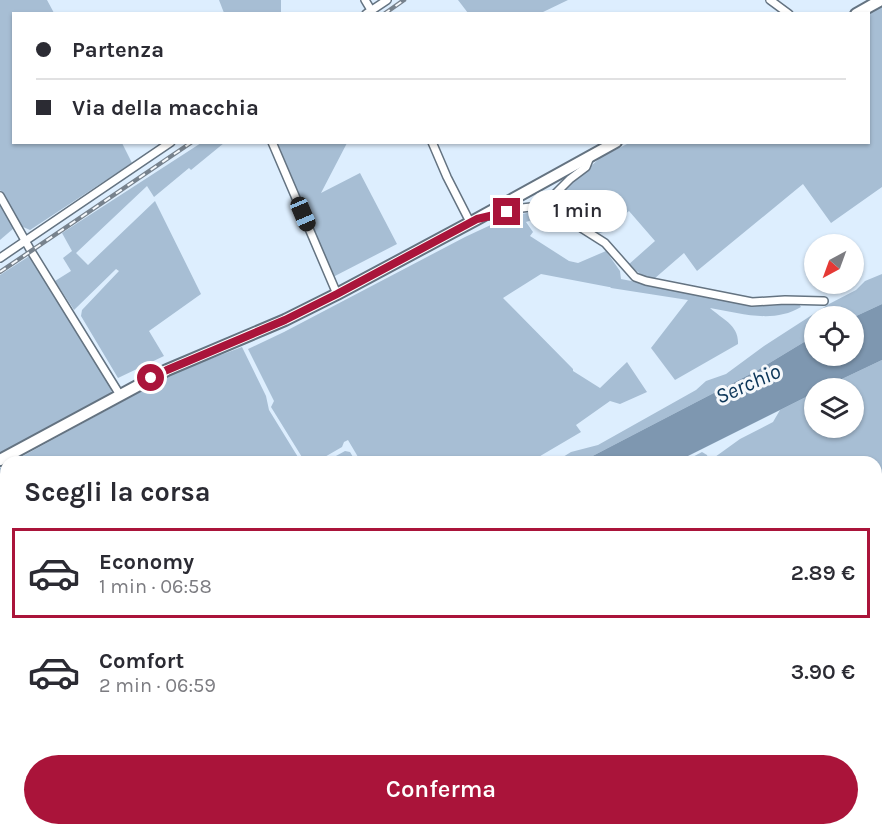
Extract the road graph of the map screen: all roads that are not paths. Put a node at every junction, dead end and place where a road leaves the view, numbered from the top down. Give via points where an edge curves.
1 (365, 0) edge
2 (387, 0) edge
3 (771, 0) edge
4 (881, 0) edge
5 (368, 12) edge
6 (786, 12) edge
7 (860, 12) edge
8 (168, 144) edge
9 (273, 144) edge
10 (433, 144) edge
11 (612, 144) edge
12 (590, 156) junction
13 (0, 196) edge
14 (547, 202) junction
15 (474, 221) junction
16 (26, 241) junction
17 (0, 258) edge
18 (337, 294) junction
19 (824, 301) dead end
20 (120, 394) junction
21 (7, 456) edge

1 - 5 street
2 - 5 street
3 - 6 street
4 - 7 main road
8 - 16 street
9 - 18 street
10 - 15 street via 447,177
11 - 12 main road
12 - 14 street via 586,167
12 - 15 main road
13 - 16 street
14 - 15 street
14 - 19 street via 553,210 605,243 635,277 646,281 752,302
15 - 18 main road
16 - 17 street
16 - 20 street
18 - 20 main road
20 - 21 main road

